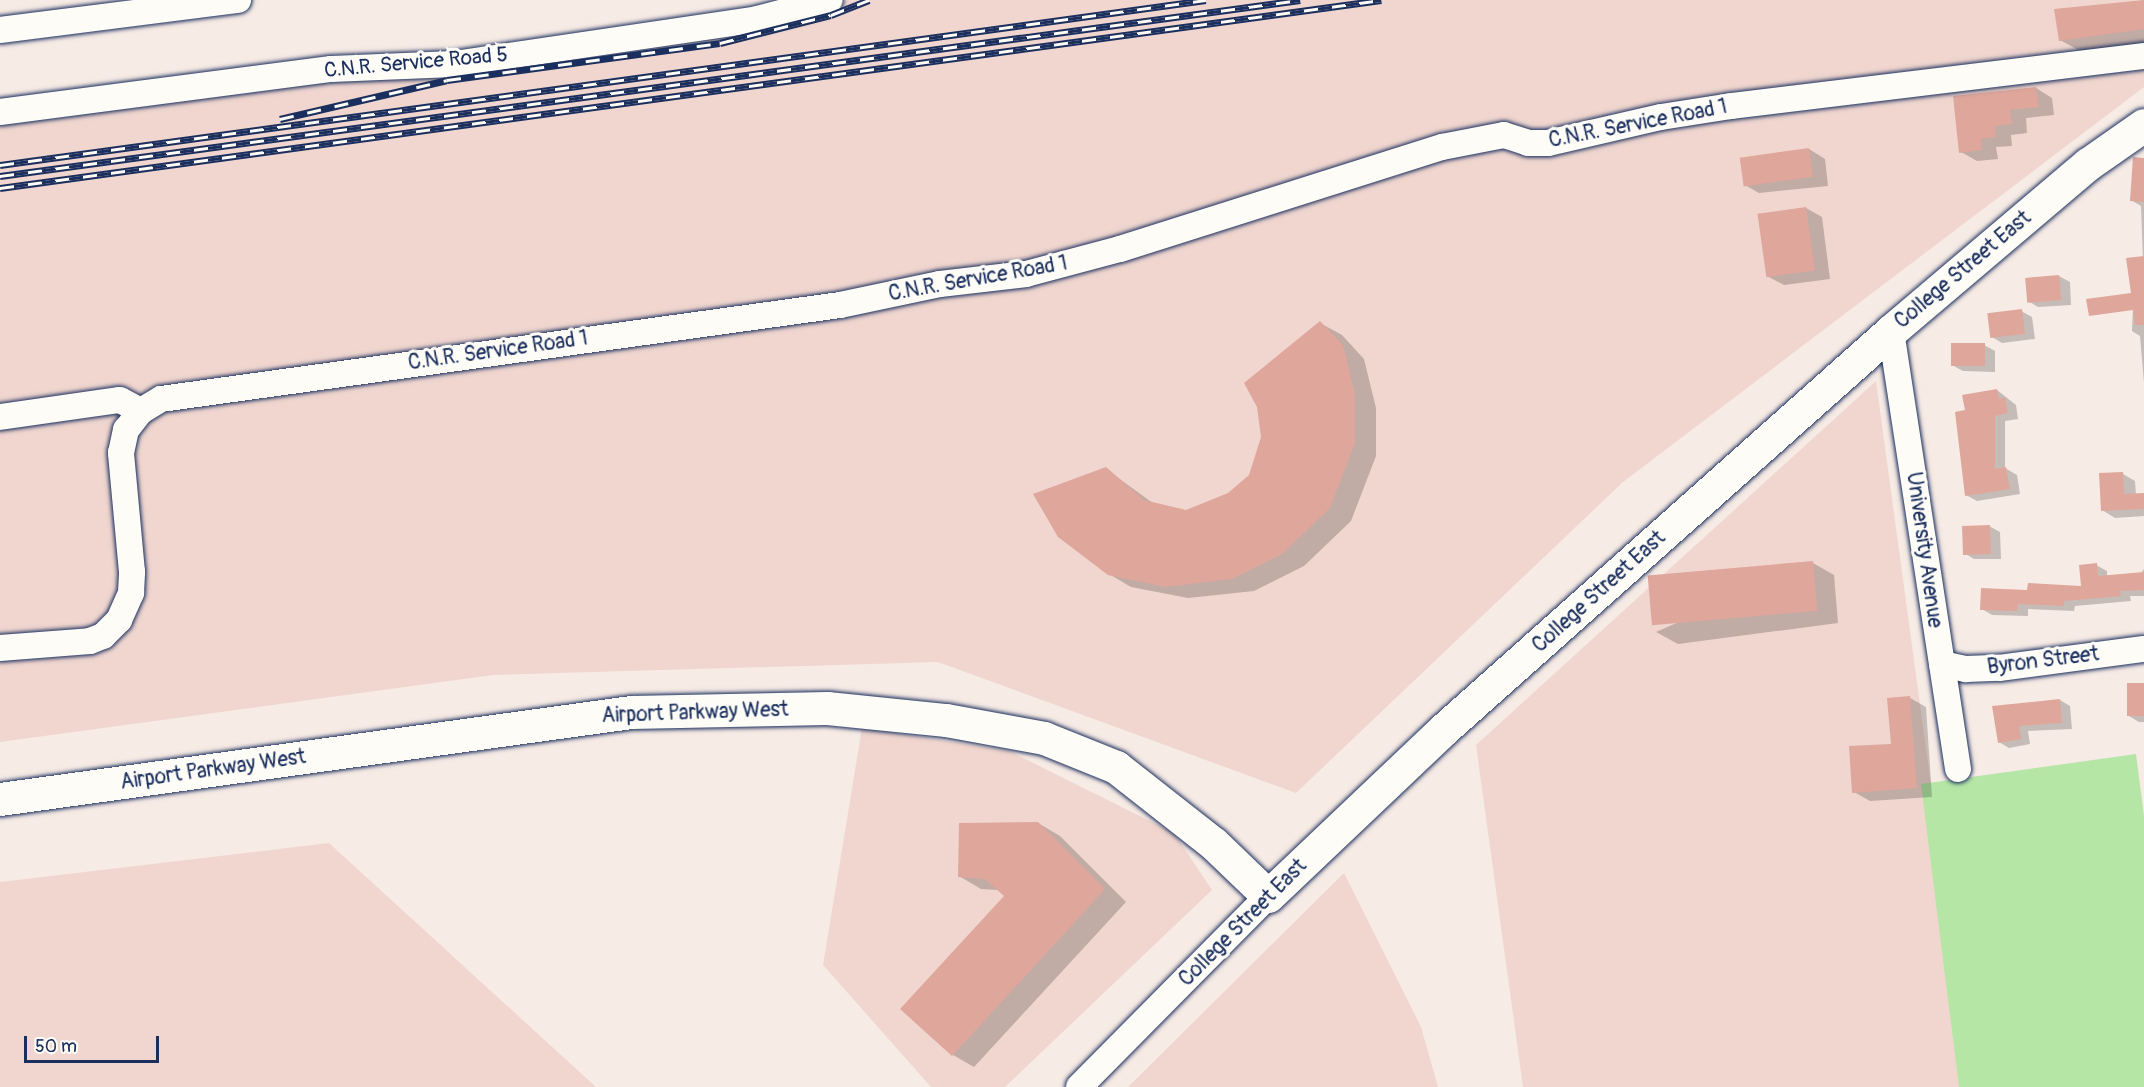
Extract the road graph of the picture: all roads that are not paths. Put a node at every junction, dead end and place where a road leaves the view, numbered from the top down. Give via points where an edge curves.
1 (238, 0) edge
2 (831, 0) edge
3 (0, 30) edge
4 (2144, 56) edge
5 (0, 112) edge
6 (2144, 125) edge
7 (1892, 331) junction
8 (141, 411) junction
9 (0, 417) edge
10 (0, 648) edge
11 (2144, 649) edge
12 (1942, 664) junction
13 (1958, 769) dead end
14 (0, 799) edge
15 (1268, 896) junction
16 (1079, 1087) edge

1 - 3 street
2 - 5 street, C.N.R. Service Road 5 via 757,19 454,64 331,69
4 - 8 street, C.N.R. Service Road 1 via 1731,106 1660,117 1548,143 1528,143 1504,135 1442,147 1120,249 1026,274 940,284 840,305 161,399
6 - 7 main road, College Street East via 2088,164
7 - 12 street, University Avenue
7 - 15 main road, College Street East via 1444,729
8 - 9 street via 120,400
8 - 10 street via 126,430 121,453 132,572 131,592 119,620 103,636 90,641
11 - 12 street, Byron Street via 1999,668 1966,669
12 - 13 street, University Avenue
14 - 15 main road, Airport Parkway West via 631,712 827,708 946,720 1044,738 1116,767 1213,843
15 - 16 street, College Street East

